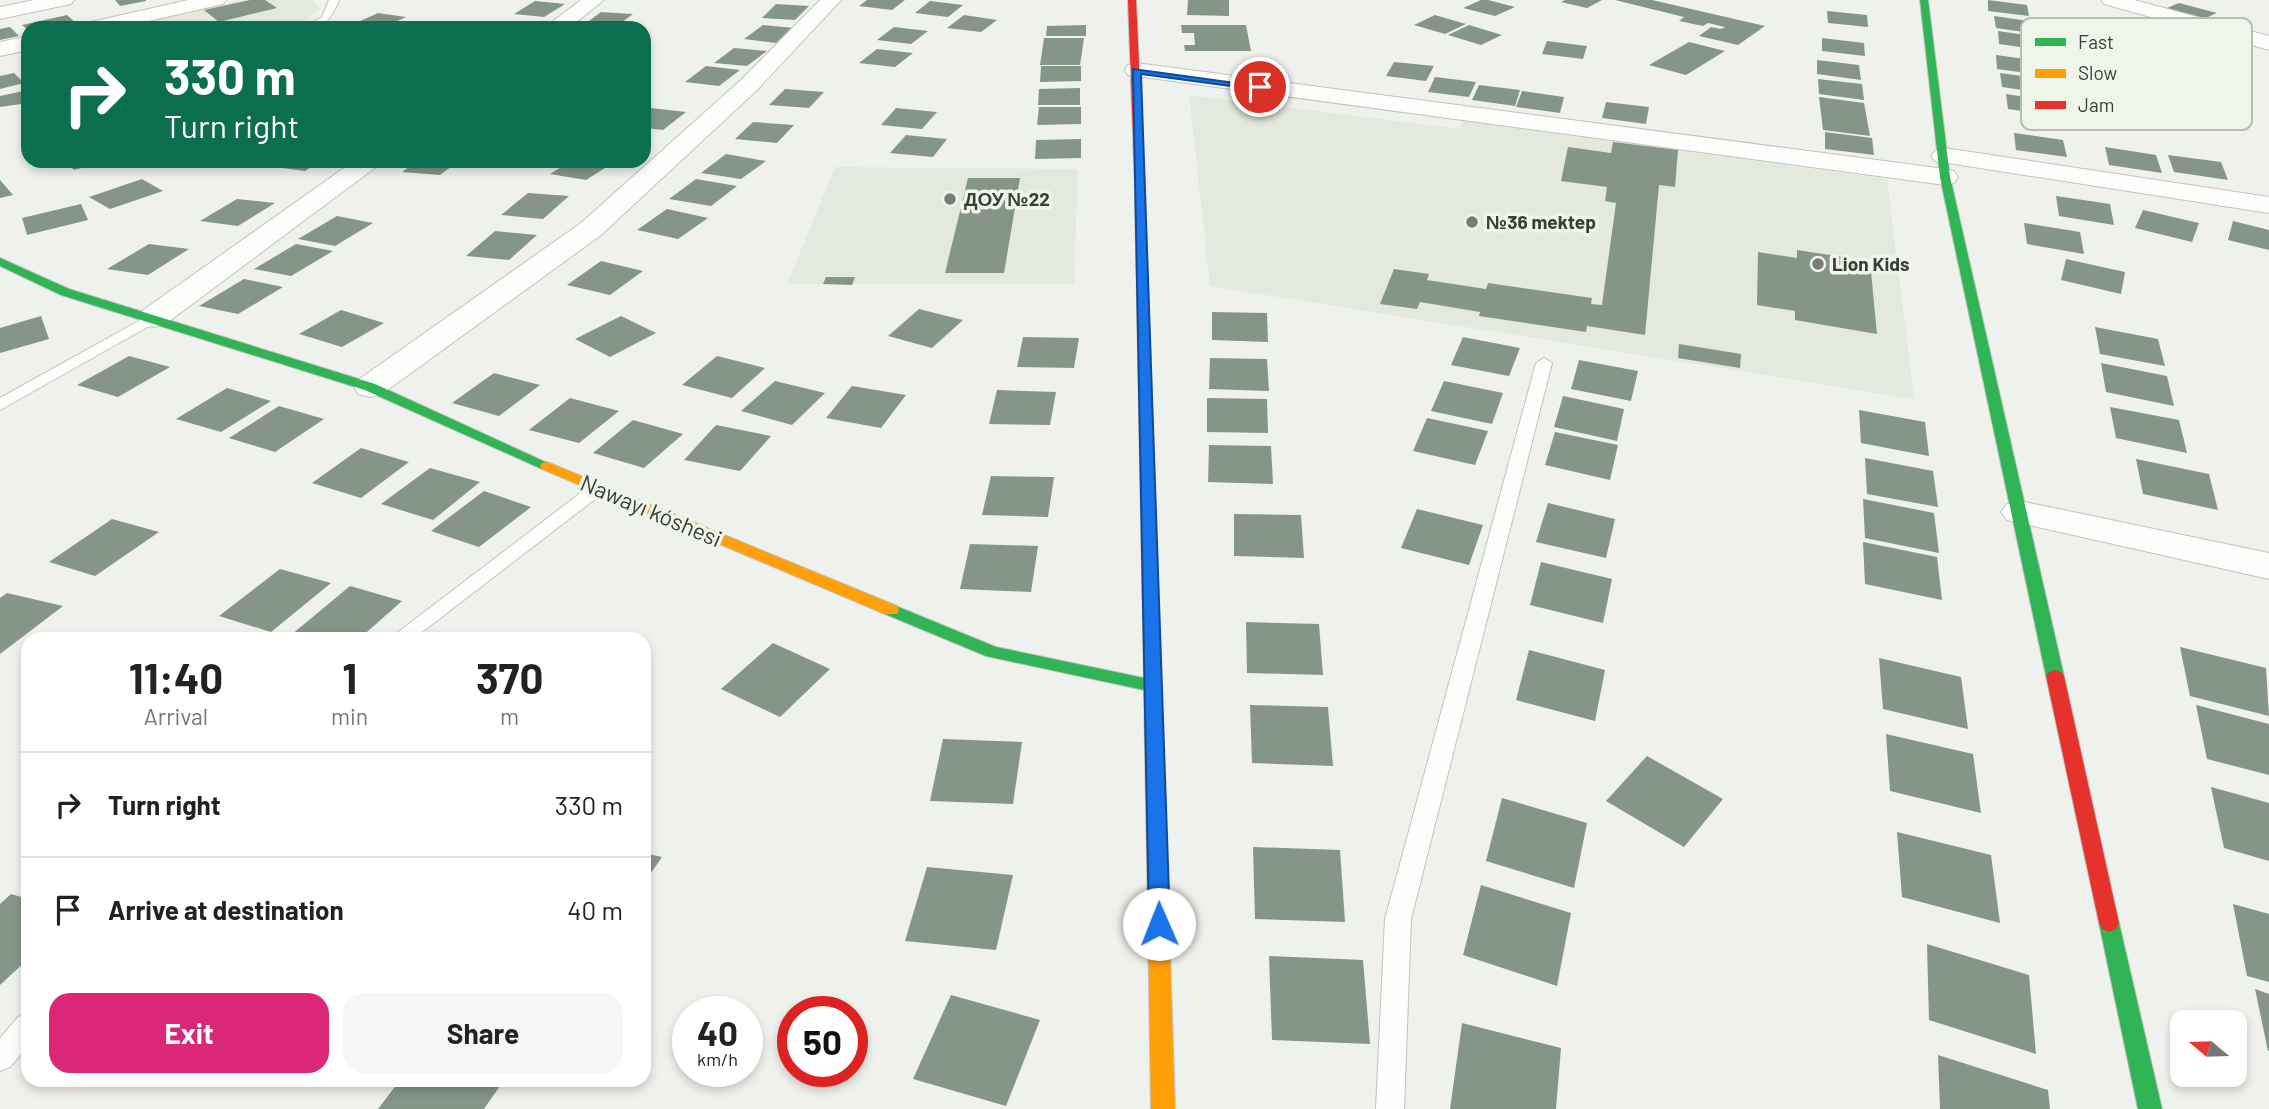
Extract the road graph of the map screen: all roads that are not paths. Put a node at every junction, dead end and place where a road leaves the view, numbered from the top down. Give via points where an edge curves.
1 (64, 0) edge
2 (216, 0) edge
3 (334, 0) edge
4 (594, 0) edge
5 (831, 0) edge
6 (1132, 0) edge
7 (1924, 0) edge
8 (2111, 0) edge
9 (0, 13) edge
10 (2177, 18) edge
11 (117, 21) edge
12 (322, 21) edge
13 (565, 21) edge
14 (2252, 38) edge
15 (2269, 43) edge
16 (21, 44) edge
17 (0, 49) edge
18 (1136, 71) junction
19 (1945, 167) junction
20 (361, 168) edge
21 (2269, 205) edge
22 (0, 262) edge
23 (153, 318) junction
24 (1544, 363) dead end
25 (370, 387) junction
26 (0, 405) edge
27 (597, 489) junction
28 (2020, 512) junction
29 (2269, 566) edge
30 (408, 632) edge
31 (1154, 686) junction
32 (21, 1034) edge
33 (0, 1058) edge
34 (1163, 1109) edge
35 (1390, 1109) edge
36 (2150, 1109) edge

1 - 9 street
2 - 11 street
3 - 12 lane
4 - 13 street
5 - 25 street via 750,85 591,229
6 - 18 street
7 - 19 street
8 - 10 street
14 - 15 street
16 - 17 street
18 - 19 street
18 - 31 street
19 - 21 street
19 - 28 street
20 - 23 street
22 - 23 street, Nawayı kóshesi via 65,292
23 - 25 street, Nawayı kóshesi
23 - 26 lane
24 - 35 lane via 1398,919
25 - 27 street, Nawayı kóshesi
27 - 30 lane
27 - 31 street, Nawayı kóshesi via 992,652
28 - 29 street
28 - 36 street
31 - 34 street
32 - 33 lane

